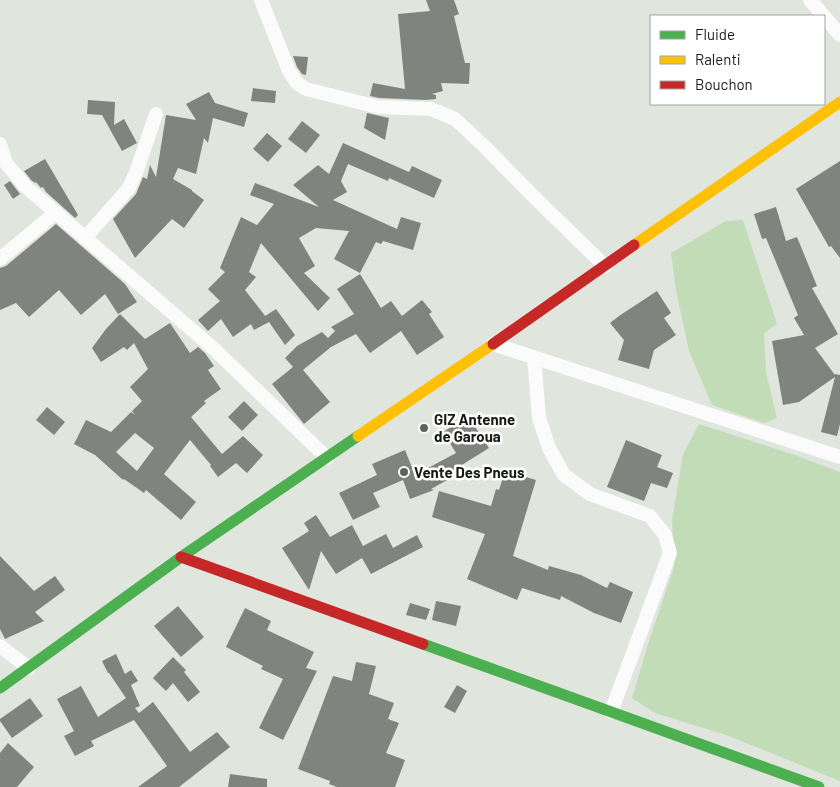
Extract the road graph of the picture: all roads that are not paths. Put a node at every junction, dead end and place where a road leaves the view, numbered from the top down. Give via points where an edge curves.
1 (261, 0) edge
2 (810, 0) edge
3 (822, 15) edge
4 (825, 18) edge
5 (840, 36) edge
6 (840, 102) edge
7 (156, 114) dead end
8 (0, 144) edge
9 (55, 212) junction
10 (85, 238) junction
11 (0, 260) edge
12 (605, 266) junction
13 (493, 344) junction
14 (534, 357) junction
15 (840, 457) edge
16 (327, 458) junction
17 (181, 557) junction
18 (0, 646) edge
19 (29, 668) junction
20 (0, 688) edge
21 (611, 712) junction
22 (819, 787) edge

1 - 12 street via 296,83 306,89 378,107 431,109 456,120
2 - 3 street
4 - 5 street
6 - 12 street
7 - 10 street via 128,188
8 - 9 street via 6,163 25,186
9 - 10 street
9 - 11 street
10 - 16 street via 214,348
12 - 13 street
13 - 14 street
13 - 16 street
14 - 15 street
14 - 21 street via 539,418 549,448 564,475 590,494 650,516 665,535 670,553
16 - 17 street
17 - 19 street
17 - 21 street
18 - 19 street
19 - 20 street
21 - 22 street

